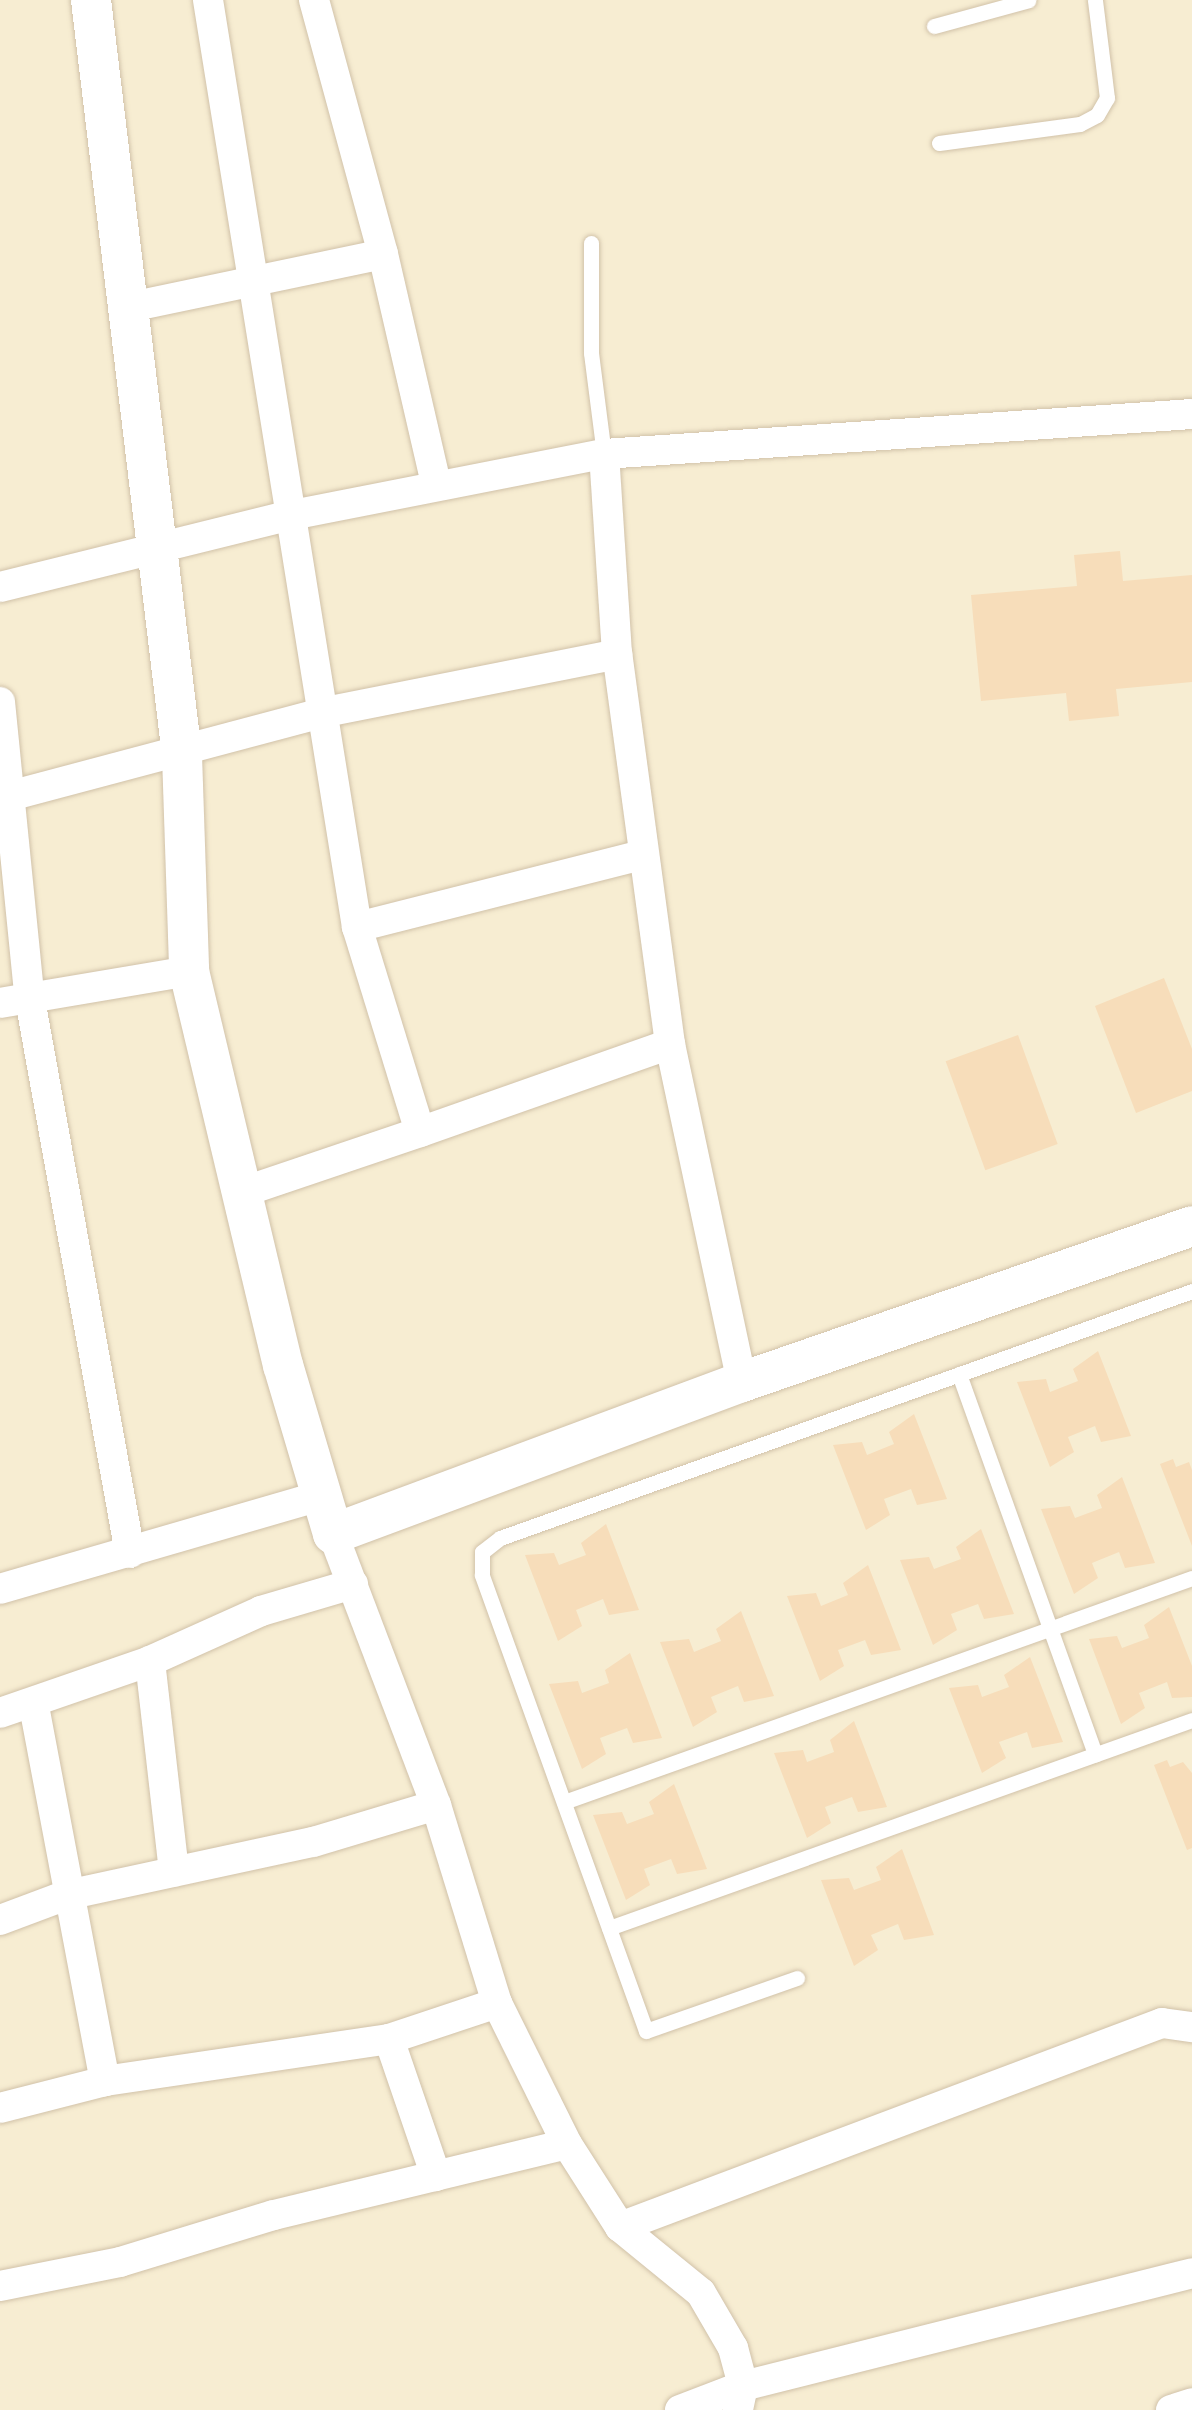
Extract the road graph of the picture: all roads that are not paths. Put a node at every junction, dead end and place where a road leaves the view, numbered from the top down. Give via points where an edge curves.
1 (91, 0) edge
2 (208, 0) edge
3 (314, 0) edge
4 (1030, 0) edge
5 (1095, 0) edge
6 (934, 26) dead end
7 (940, 143) dead end
8 (591, 243) dead end
9 (383, 254) junction
10 (249, 283) junction
11 (130, 307) junction
12 (1192, 414) edge
13 (604, 454) junction
14 (436, 484) junction
15 (292, 516) junction
16 (159, 547) junction
17 (0, 586) edge
18 (618, 654) junction
19 (0, 702) edge
20 (325, 712) junction
21 (182, 755) junction
22 (10, 796) junction
23 (641, 855) junction
24 (357, 927) junction
25 (189, 971) junction
26 (30, 994) junction
27 (0, 1004) edge
28 (670, 1044) junction
29 (420, 1132) junction
30 (243, 1192) junction
31 (1192, 1226) edge
32 (1192, 1291) edge
33 (959, 1374) junction
34 (742, 1382) junction
35 (320, 1496) junction
36 (333, 1534) junction
37 (130, 1553) junction
38 (1192, 1578) edge
39 (353, 1584) junction
40 (0, 1588) edge
41 (1050, 1628) junction
42 (150, 1661) junction
43 (34, 1706) junction
44 (0, 1713) edge
45 (1192, 1720) edge
46 (1095, 1754) junction
47 (564, 1802) junction
48 (436, 1805) junction
49 (174, 1872) junction
50 (67, 1896) junction
51 (0, 1920) edge
52 (609, 1928) junction
53 (796, 1978) dead end
54 (498, 2004) junction
55 (1192, 2027) edge
56 (390, 2039) junction
57 (105, 2081) junction
58 (0, 2108) edge
59 (567, 2144) junction
60 (436, 2176) junction
61 (620, 2227) junction
62 (1192, 2274) edge
63 (0, 2286) edge
64 (740, 2398) edge
65 (1192, 2403) edge
66 (680, 2410) edge
67 (1171, 2410) edge

1 - 11 street
2 - 10 street
3 - 9 street
4 - 6 lane
5 - 7 lane via 1107,98 1097,115 1080,124
8 - 13 lane via 590,354
9 - 10 street
9 - 14 street
10 - 11 street
10 - 15 street
11 - 16 street
12 - 13 street
13 - 14 street
13 - 18 street
14 - 15 street
15 - 16 street
15 - 20 street
16 - 17 street
16 - 21 street
18 - 20 street
18 - 23 street
19 - 22 street
20 - 21 street
20 - 24 street
21 - 22 street
21 - 25 street
22 - 26 street
23 - 24 street
23 - 28 street
24 - 29 street
25 - 26 street
25 - 30 street
26 - 27 street
26 - 37 street
28 - 29 street
28 - 34 street
29 - 30 street
30 - 35 street
31 - 34 street
32 - 33 lane
33 - 41 lane
33 - 47 lane via 500,1538 482,1552 482,1575
34 - 36 street
35 - 36 street
35 - 37 street
36 - 39 street
37 - 40 street
38 - 41 lane
39 - 42 street via 261,1611
39 - 48 street
41 - 46 lane
41 - 47 lane
42 - 43 street
42 - 49 street
43 - 44 street
43 - 50 street
45 - 46 lane
46 - 52 lane
47 - 52 lane
48 - 49 street via 313,1842
48 - 54 street
49 - 50 street
50 - 51 street
50 - 57 street
52 - 53 lane via 646,2031
54 - 56 street
54 - 59 street
55 - 61 street via 1162,2023
56 - 57 street
56 - 60 street
57 - 58 street
59 - 60 street
59 - 61 street
60 - 63 street via 120,2262
61 - 64 street via 701,2293 734,2348
62 - 64 street
64 - 66 street
65 - 67 street

